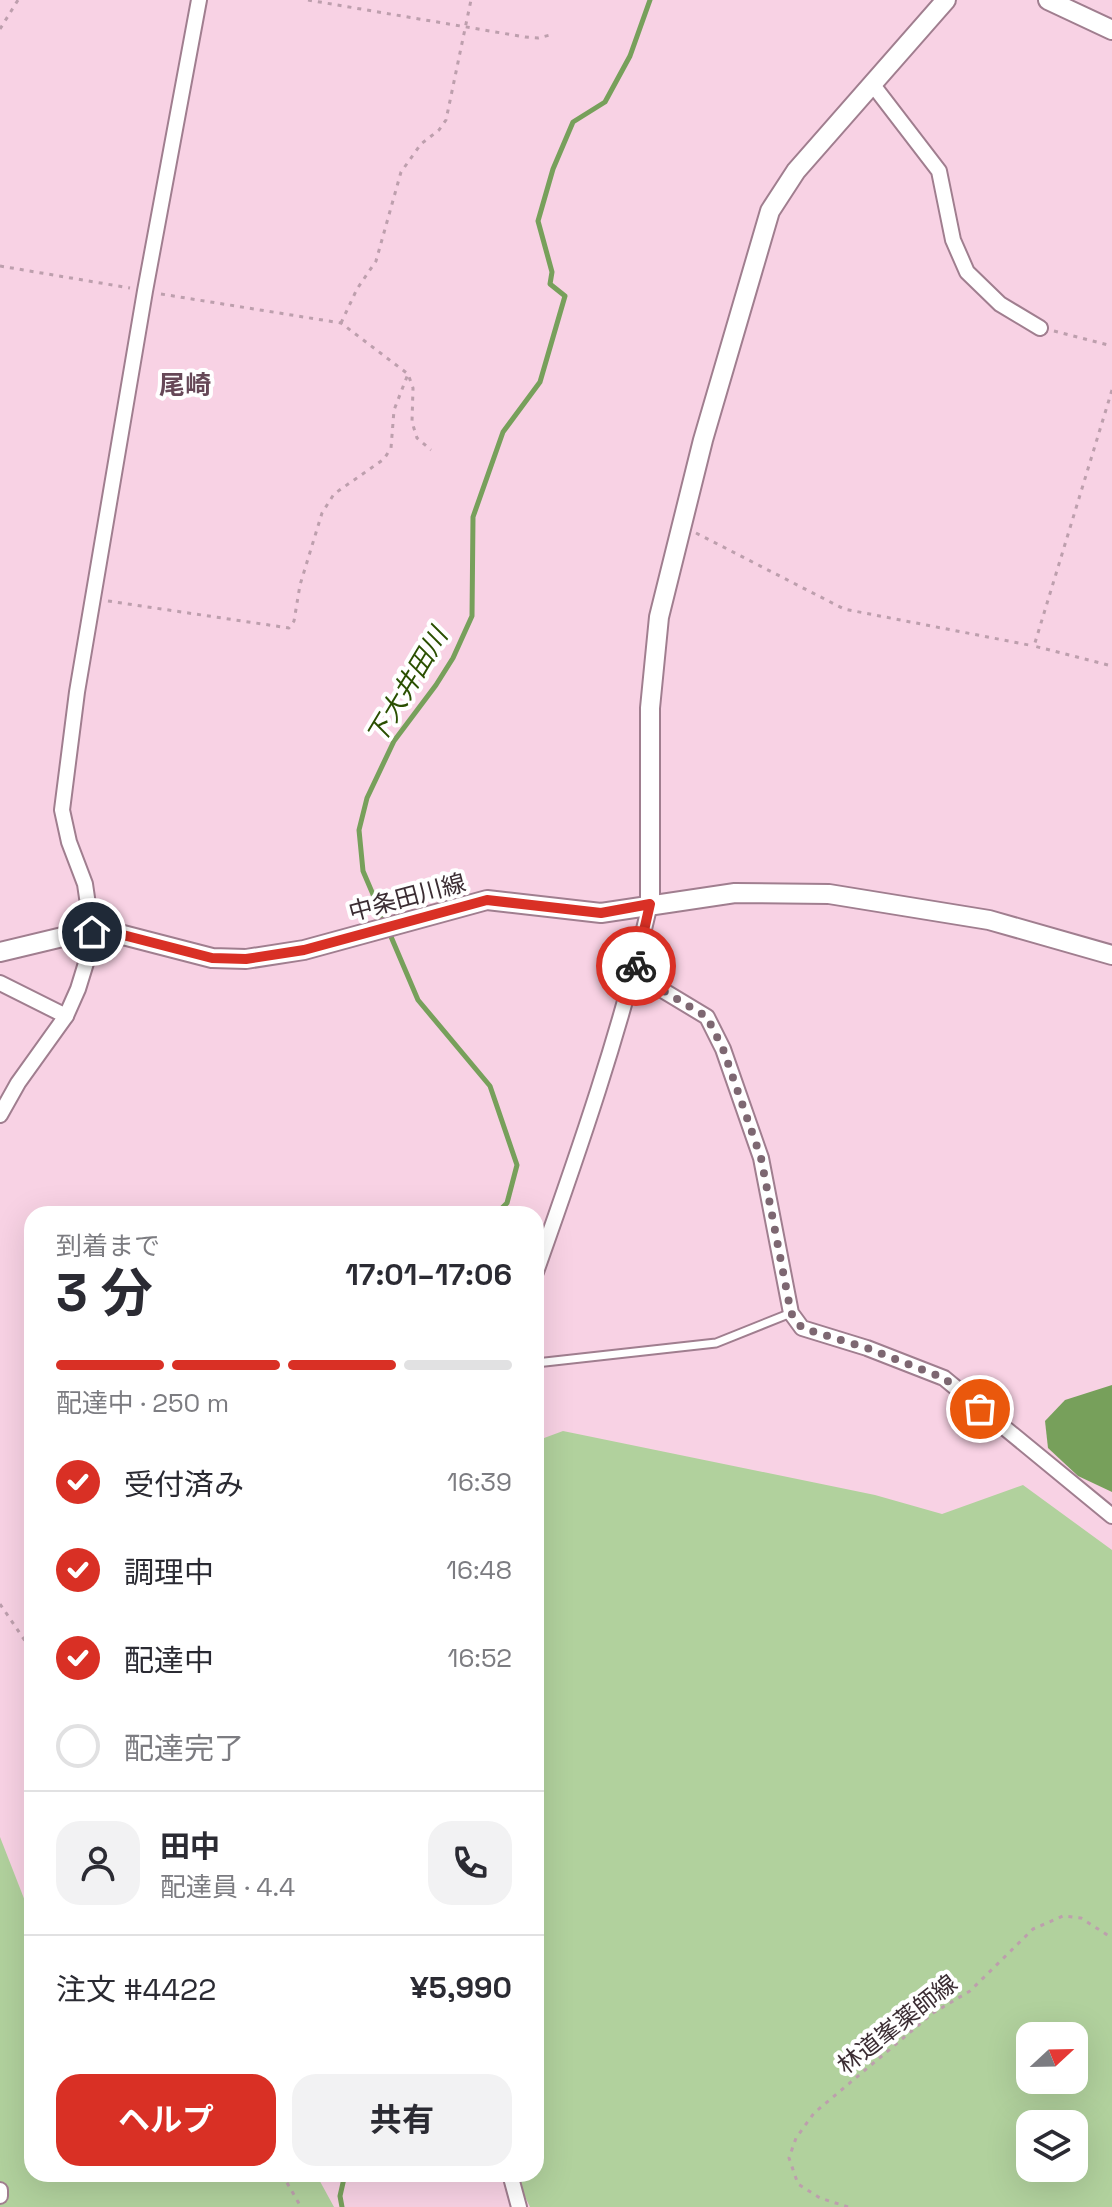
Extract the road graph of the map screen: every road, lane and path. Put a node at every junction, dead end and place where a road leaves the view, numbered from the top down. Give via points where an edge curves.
1 (18, 0) edge
2 (199, 0) edge
3 (308, 0) edge
4 (471, 0) edge
5 (946, 0) edge
6 (1048, 0) edge
7 (466, 26) junction
8 (0, 29) edge
9 (1112, 30) edge
10 (550, 35) dead end
11 (873, 85) junction
12 (0, 266) edge
13 (145, 291) junction
14 (341, 323) junction
15 (1040, 328) joint
16 (1112, 346) edge
17 (408, 374) junction
18 (1112, 390) edge
19 (431, 450) dead end
20 (682, 525) junction
21 (93, 599) junction
22 (1034, 646) junction
23 (1112, 666) edge
24 (650, 904) junction
25 (92, 932) junction
26 (0, 952) edge
27 (1112, 955) edge
28 (634, 973) junction
29 (0, 983) edge
30 (66, 1016) junction
31 (0, 1115) edge
32 (544, 1250) edge
33 (791, 1313) junction
34 (544, 1362) edge
35 (1112, 1516) edge
36 (0, 1604) edge
37 (24, 1639) edge
38 (1112, 1938) edge
39 (287, 2182) edge
40 (512, 2182) edge
41 (301, 2207) edge
42 (519, 2207) edge
43 (848, 2207) edge

1 - 8 path
2 - 13 street
3 - 7 path
4 - 7 path
5 - 11 main road
6 - 9 main road
7 - 10 path via 525,37
7 - 14 path via 446,120 401,172 376,261
11 - 15 street via 939,171 953,240 967,272 1000,304
11 - 20 main road via 796,171 770,211
12 - 13 path
13 - 14 path
13 - 21 street
14 - 17 path
15 - 16 path
17 - 19 path via 412,422 417,438
17 - 21 path via 394,410 391,448 384,459 334,494 322,513 289,628
18 - 22 path
20 - 22 path via 844,609
20 - 24 main road via 659,617 650,708
21 - 25 street via 62,810 85,884
22 - 23 path
24 - 25 main road, 中条田川線 via 601,913 487,900 304,950 246,959 212,958
24 - 27 main road, 中条田川線 via 735,893 829,894 989,920
24 - 28 street
25 - 26 main road, 中条田川線
25 - 30 street
28 - 32 street
28 - 33 street via 707,1017 723,1049 761,1158
29 - 30 street
30 - 31 street
33 - 34 lane via 716,1343
33 - 35 street via 802,1328 944,1378
36 - 37 path
38 - 43 path, 林道峯薬師線 via 1081,1918 1063,1916 1033,1929 970,1991 933,2013 814,2113 789,2158 798,2184
39 - 41 path
40 - 42 street

